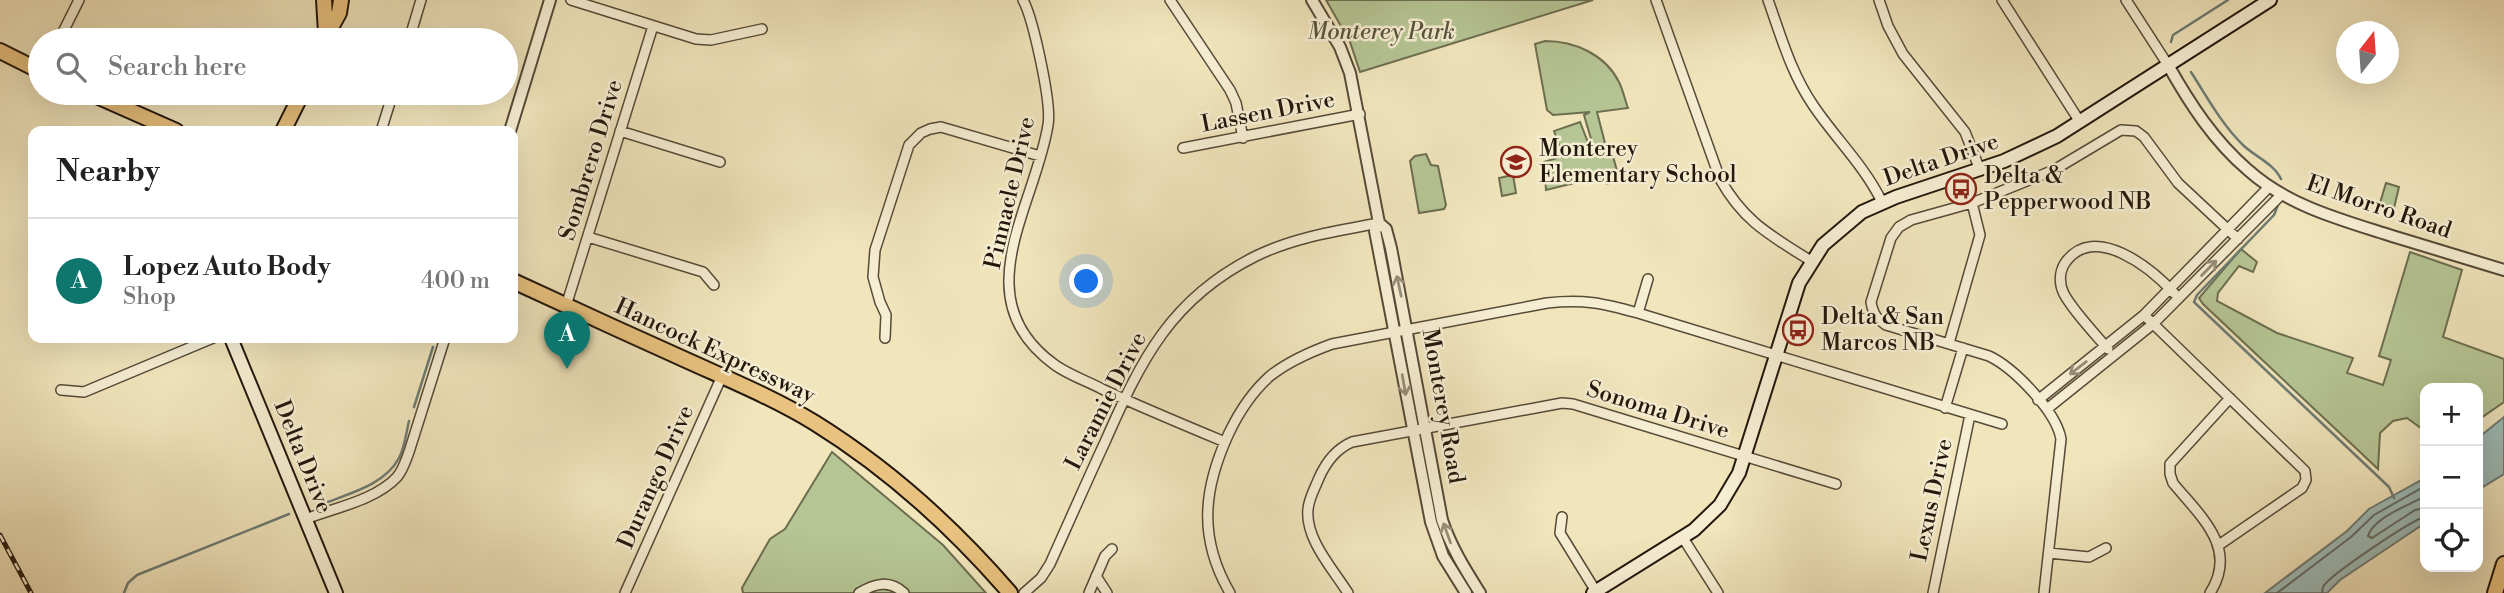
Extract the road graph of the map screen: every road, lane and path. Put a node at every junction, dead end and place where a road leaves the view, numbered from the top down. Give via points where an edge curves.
1 (79, 0) edge
2 (324, 0) edge
3 (341, 0) edge
4 (421, 0) edge
5 (550, 0) edge
6 (571, 0) edge
7 (1023, 0) edge
8 (1170, 0) edge
9 (1312, 0) edge
10 (1656, 0) edge
11 (1768, 0) edge
12 (1879, 0) edge
13 (2002, 0) edge
14 (2126, 0) edge
15 (2270, 0) edge
16 (653, 26) junction
17 (65, 28) edge
18 (325, 28) edge
19 (330, 28) edge
20 (413, 28) edge
21 (761, 29) dead end
22 (0, 51) edge
23 (28, 65) edge
24 (2168, 65) junction
25 (116, 105) edge
26 (296, 105) edge
27 (389, 105) edge
28 (518, 105) edge
29 (518, 105) edge
30 (1360, 114) junction
31 (2080, 122) junction
32 (165, 126) edge
33 (286, 126) edge
34 (383, 126) edge
35 (512, 126) edge
36 (620, 131) junction
37 (1243, 138) junction
38 (1183, 148) dead end
39 (1040, 156) junction
40 (720, 162) dead end
41 (1980, 170) junction
42 (2269, 187) junction
43 (2282, 194) junction
44 (1882, 202) junction
45 (1972, 203) junction
46 (1379, 223) junction
47 (2228, 231) junction
48 (588, 237) junction
49 (2238, 239) junction
50 (1811, 261) junction
51 (2504, 271) edge
52 (1648, 279) dead end
53 (518, 283) edge
54 (714, 285) dead end
55 (2171, 289) junction
56 (2178, 298) junction
57 (566, 306) junction
58 (1637, 313) junction
59 (2144, 315) junction
60 (2153, 324) junction
61 (1408, 330) junction
62 (1395, 332) junction
63 (885, 338) dead end
64 (201, 343) edge
65 (233, 343) edge
66 (443, 343) edge
67 (1949, 344) junction
68 (2106, 346) junction
69 (1963, 348) junction
70 (1776, 356) junction
71 (2114, 356) junction
72 (722, 376) junction
73 (61, 390) dead end
74 (2230, 398) junction
75 (1124, 399) junction
76 (2038, 400) junction
77 (1945, 408) junction
78 (2047, 409) junction
79 (1970, 415) junction
80 (2002, 424) dead end
81 (1426, 428) junction
82 (1412, 431) junction
83 (1225, 442) junction
84 (1745, 457) junction
85 (1836, 484) dead end
86 (1562, 517) dead end
87 (306, 519) junction
88 (1683, 538) junction
89 (2219, 545) junction
90 (2106, 548) dead end
91 (1112, 549) dead end
92 (2049, 553) junction
93 (2504, 564) edge
94 (1096, 576) junction
95 (1595, 592) edge
96 (337, 593) edge
97 (625, 593) edge
98 (859, 593) edge
99 (904, 593) edge
100 (1010, 593) edge
101 (1024, 593) edge
102 (1089, 593) edge
103 (1107, 593) edge
104 (1230, 593) edge
105 (1348, 593) edge
106 (1466, 593) edge
107 (1480, 593) edge
108 (1718, 593) edge
109 (1933, 593) edge
110 (2044, 593) edge
111 (2210, 593) edge
112 (2495, 593) edge

1 - 17 street
2 - 18 main road
3 - 19 main road
4 - 20 street
5 - 28 street
6 - 16 street
7 - 39 street, Pinnacle Drive via 1032,21 1049,114
8 - 37 street via 1230,90
9 - 30 street, Monterey Road via 1340,47
10 - 50 street via 1730,196 1753,223
11 - 44 street via 1801,85 1832,133 1862,166
12 - 41 street via 1903,54 1965,132
13 - 31 street
14 - 24 street, El Morro Road
15 - 24 main road, Delta Drive
16 - 21 street via 710,40
16 - 36 street, Sombrero Drive
22 - 23 main road
24 - 31 main road, Delta Drive
24 - 42 street, El Morro Road via 2218,142
25 - 32 main road
26 - 33 main road
27 - 34 street
29 - 35 street
30 - 37 street, Lassen Drive
30 - 46 street, Monterey Road
31 - 41 main road, Delta Drive
36 - 40 street
36 - 48 street, Sombrero Drive
37 - 38 street, Lassen Drive
39 - 63 street via 941,127 929,128 914,138 873,263 875,290 886,315
39 - 75 street, Pinnacle Drive via 1010,255 1007,272 1012,307 1031,343 1044,356
41 - 44 main road, Delta Drive
42 - 43 street, El Morro Road
42 - 47 street
43 - 49 street
43 - 51 street, El Morro Road via 2338,219
44 - 50 main road, Delta Drive via 1849,220
45 - 47 street via 2054,170 2115,132 2128,129 2144,137 2178,183
45 - 67 street via 1980,235
45 - 67 street via 1899,227 1891,238 1871,302 1878,320 1886,325
61 -> 46 street, Monterey Road via 1389,239
46 - 62 street, Monterey Road via 1375,232
46 - 75 street, Laramie Drive via 1307,237 1225,273 1169,322 1142,361
47 - 49 street
47 - 55 street
48 - 54 street via 703,272
48 - 57 street, Sombrero Drive
56 -> 49 street
50 - 70 main road, Delta Drive via 1799,283
52 - 58 street
53 - 57 main road, Hancock Expressway
55 - 56 street
55 - 59 street
55 - 68 street via 2118,251 2090,247 2071,256 2060,275 2064,294
56 - 60 street
57 - 72 main road, Hancock Expressway
58 - 61 street via 1599,302 1567,301
58 - 70 street
59 - 60 street
59 - 68 street
60 - 71 street
60 - 74 street
61 - 62 street
61 - 81 street, Monterey Road
62 -> 82 street, Monterey Road
62 - 83 street via 1332,344 1287,364 1256,391
64 - 73 street via 84,392
65 - 87 main road, Delta Drive
66 - 87 street via 409,452 396,478 365,497
67 - 69 street
68 - 71 street
68 -> 76 street
69 - 76 street via 2001,362
69 - 77 street
70 - 77 street
70 - 84 main road, Delta Drive
71 - 78 street
72 - 97 street, Durango Drive
72 - 100 main road, Hancock Expressway via 789,408 875,465 952,530
74 - 89 street via 2170,464 2169,474
74 - 89 street via 2305,471 2306,480 2302,488
75 - 83 street, Pinnacle Drive
75 - 101 street, Laramie Drive via 1050,564
76 - 78 street
77 - 79 street
78 - 92 street via 2061,439
79 - 80 street
79 - 109 street, Lexus Drive
81 - 82 street, Sonoma Drive
81 - 84 street, Sonoma Drive via 1573,404
107 -> 81 street, Monterey Road via 1446,530
82 - 105 street, Sonoma Drive via 1343,446 1328,461 1310,499 1311,533
82 - 106 street, Monterey Road via 1435,538
83 - 104 street via 1210,483 1207,525 1218,572
84 - 85 street, Sonoma Drive
84 - 88 main road, Delta Drive via 1720,505
86 - 95 street via 1560,533
87 - 96 main road, Delta Drive
88 - 95 main road, Delta Drive
88 - 108 street
89 - 111 street via 2219,571
90 - 92 street via 2089,557
91 - 94 street
92 - 110 street
93 - 112 main road
94 - 102 street
94 - 103 street
98 - 99 street via 874,584 898,587

